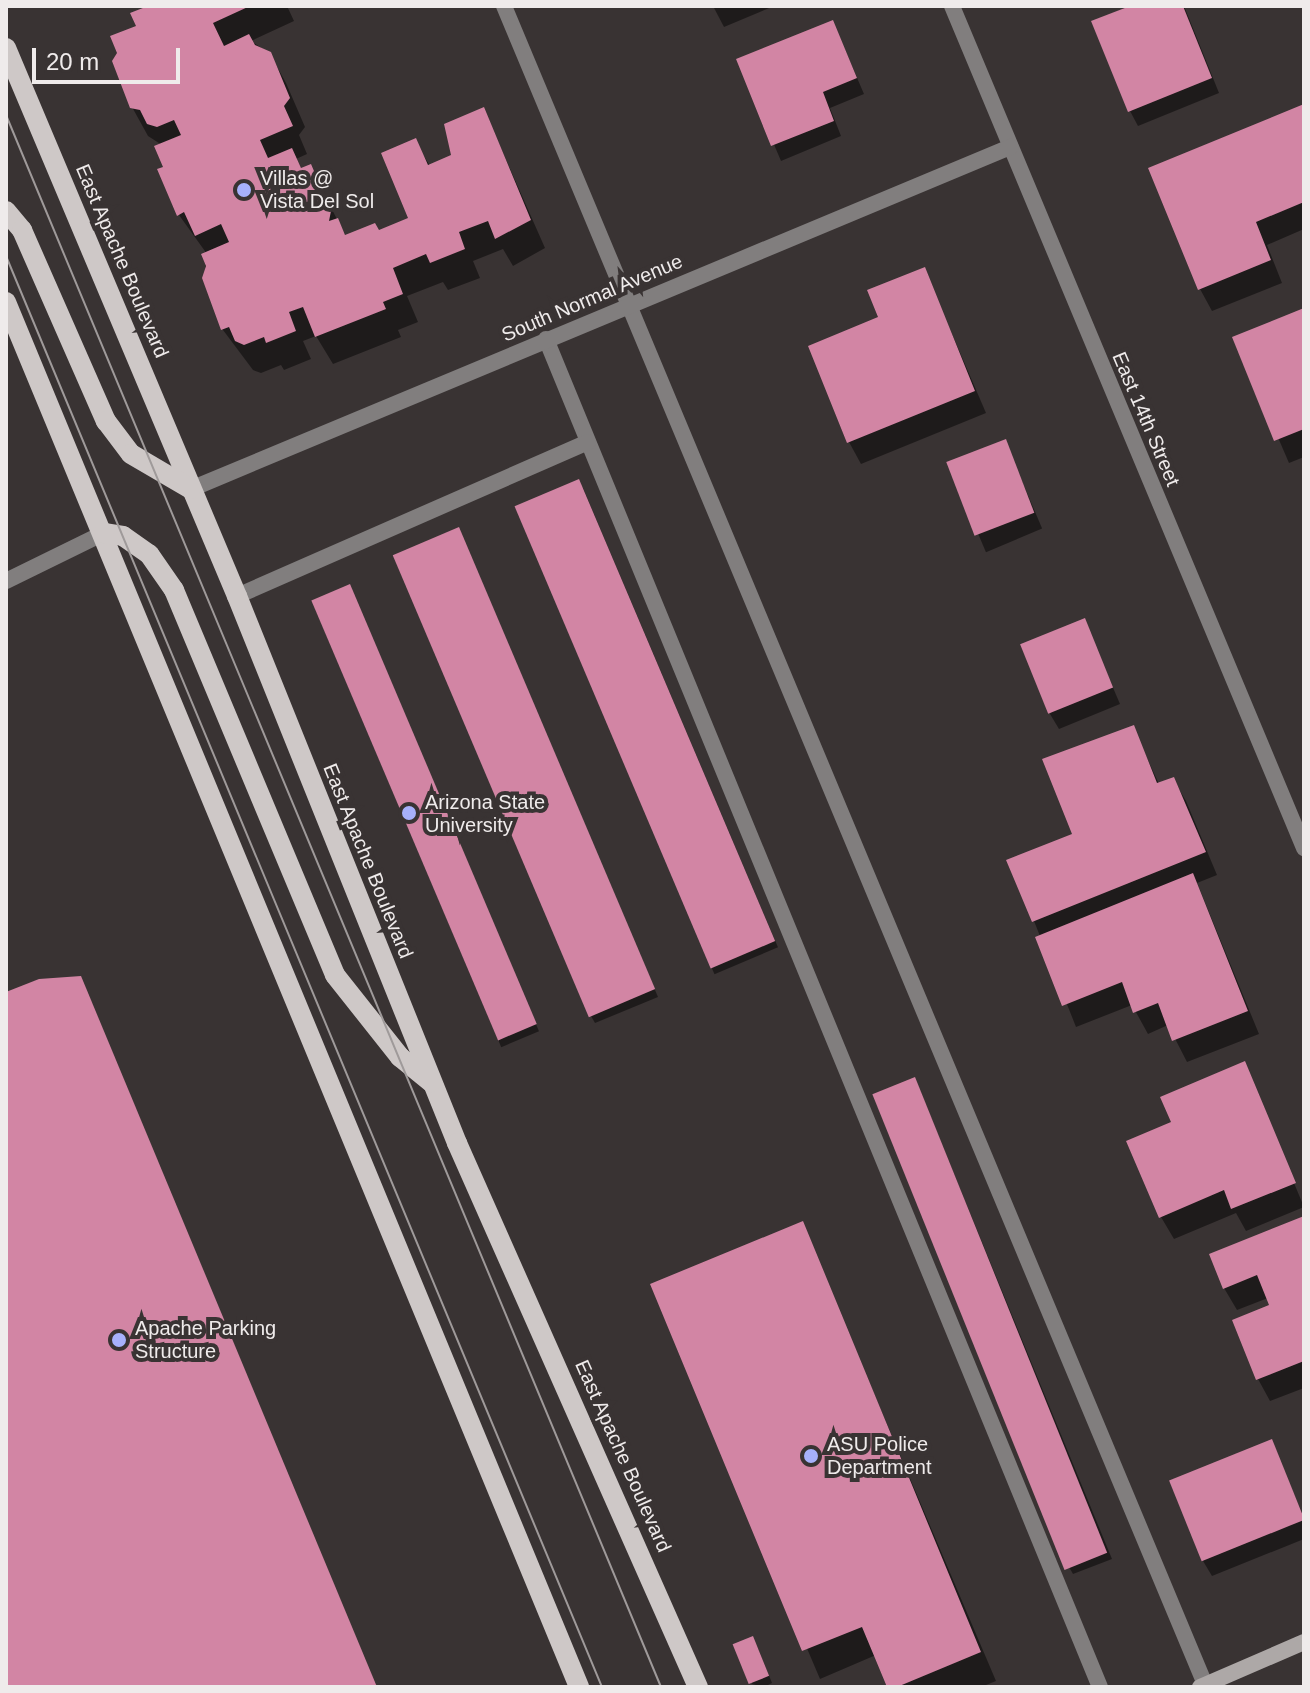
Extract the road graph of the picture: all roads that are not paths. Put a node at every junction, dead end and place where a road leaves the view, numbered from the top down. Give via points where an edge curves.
1 (504, 6) edge
2 (952, 6) edge
3 (6, 48) edge
4 (1010, 147) junction
5 (6, 211) edge
6 (6, 302) edge
7 (629, 303) junction
8 (546, 339) junction
9 (588, 442) junction
10 (191, 489) junction
11 (104, 533) junction
12 (6, 581) edge
13 (237, 596) junction
14 (1304, 848) edge
15 (433, 1084) junction
16 (1304, 1642) edge
17 (1204, 1686) edge
18 (579, 1687) edge
19 (698, 1687) edge
20 (1100, 1687) edge

1 - 7 street
2 - 4 street, East 14th Street
3 - 10 main road, East Apache Boulevard
4 - 7 street, South Normal Avenue
4 - 14 street, East 14th Street
5 - 10 main road via 22,230 106,421 131,454
6 - 11 main road
7 - 8 street, South Normal Avenue
7 - 17 street
8 - 9 street
8 - 10 street, South Normal Avenue
9 - 13 street
9 - 20 street
10 - 13 main road, East Apache Boulevard
11 - 12 street
11 - 15 main road via 123,536 149,554 174,590 335,975 400,1057
11 - 18 main road
13 - 15 main road, East Apache Boulevard
15 - 19 main road, East Apache Boulevard
16 - 17 street

